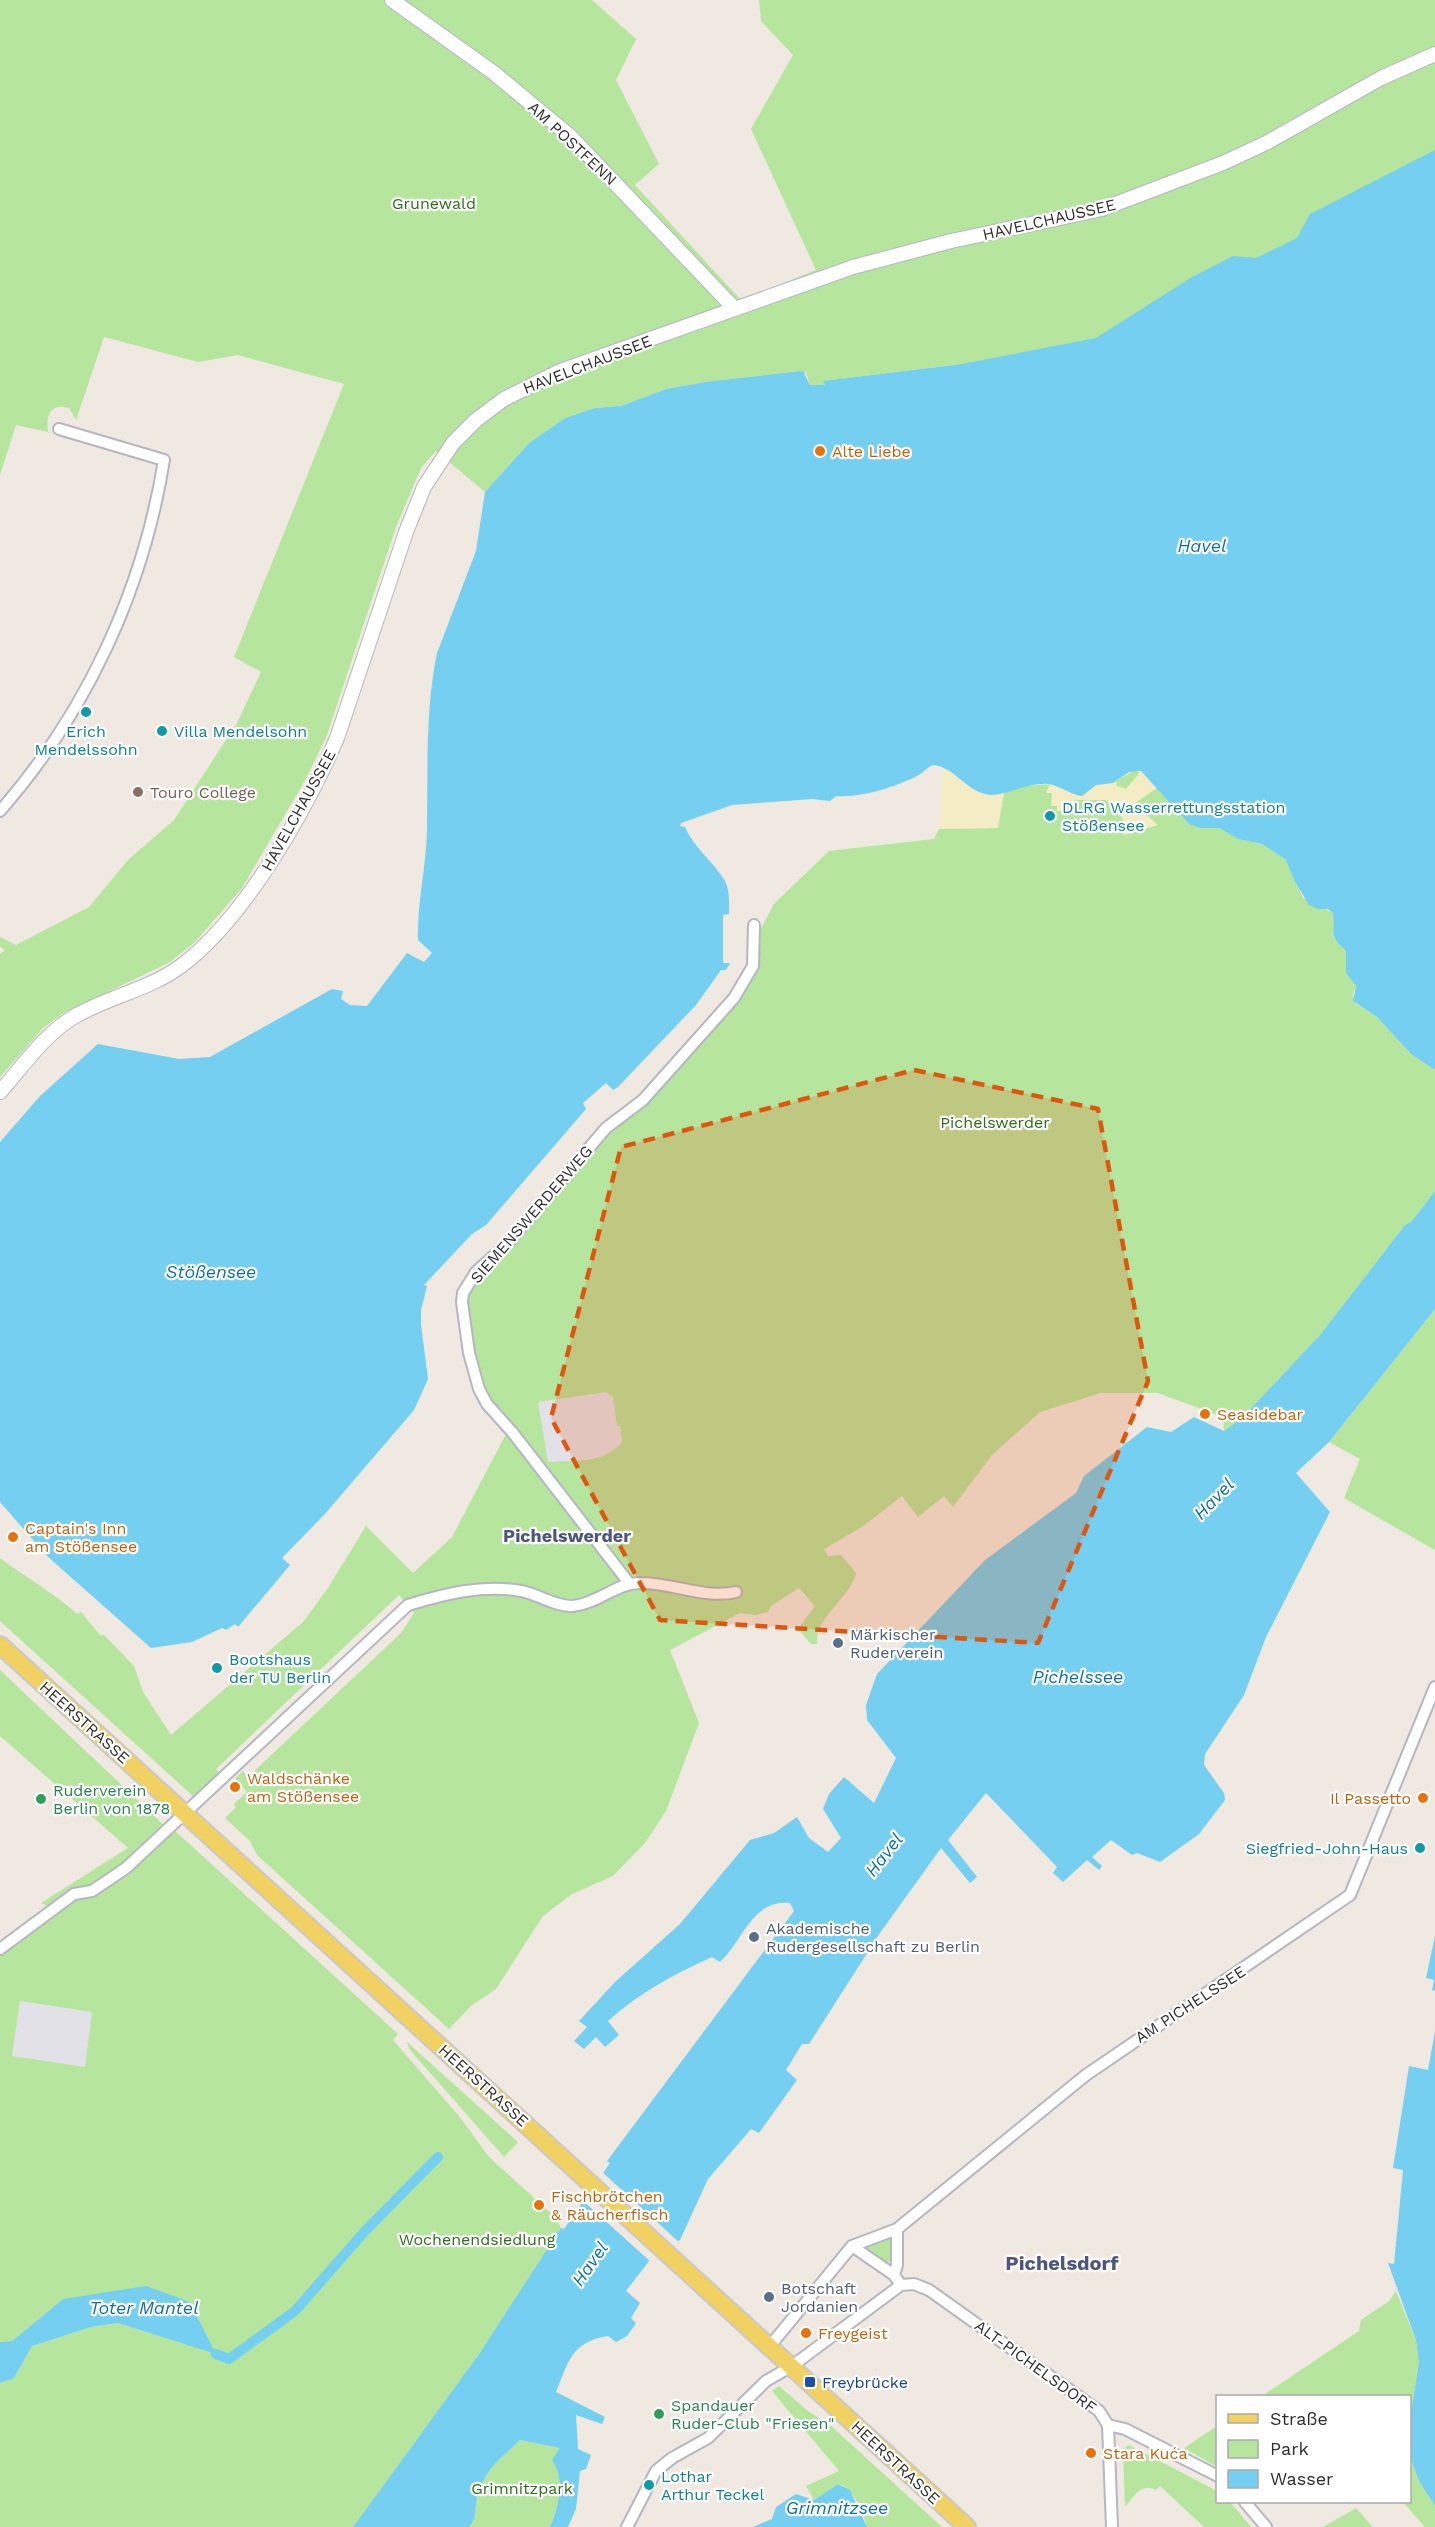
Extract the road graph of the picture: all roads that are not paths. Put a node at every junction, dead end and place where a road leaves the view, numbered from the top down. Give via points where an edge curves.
1 (392, 0) edge
2 (1435, 54) edge
3 (734, 308) junction
4 (59, 429) dead end
5 (0, 811) edge
6 (754, 925) dead end
7 (0, 1092) edge
8 (629, 1583) junction
9 (736, 1592) dead end
10 (0, 1645) edge
11 (1435, 1686) edge
12 (185, 1814) junction
13 (0, 1949) edge
14 (897, 2229) junction
15 (852, 2246) junction
16 (894, 2275) junction
17 (901, 2285) junction
18 (770, 2346) junction
19 (792, 2366) junction
20 (1108, 2425) junction
21 (1216, 2475) edge
22 (1246, 2503) edge
23 (627, 2527) edge
24 (967, 2527) edge
25 (1112, 2527) edge
26 (1266, 2527) edge

1 - 3 street, AM POSTFENN via 494,73 571,136
2 - 3 street, HAVELCHAUSSEE via 1382,78 1266,143 1102,209 951,241 853,267
3 - 7 street, HAVELCHAUSSEE via 532,383 476,420 453,443 424,487 406,532 324,768 253,889 226,923 181,966 157,981 77,1015 53,1033
4 - 5 street via 164,460 146,548 114,630 90,681 44,754
6 - 8 street, SIEMENSWERDERWEG via 753,966 734,998 643,1100 606,1128 477,1272 463,1293 467,1343 487,1404
8 - 9 street via 658,1584 708,1594
8 - 12 street via 595,1600 570,1606 522,1591 485,1588 447,1593 408,1605
10 - 12 main road, HEERSTRASSE
11 - 14 street, AM PICHELSSEE via 1350,1895 1086,2074
12 - 13 street via 110,1880 92,1891 74,1894
12 - 18 main road, HEERSTRASSE
14 - 15 street, AM PICHELSSEE
14 - 16 street
15 - 16 street
15 - 18 street
16 - 17 street
17 - 19 street
17 - 20 street, ALT-PICHELSDORF via 914,2284 929,2290 1096,2409
18 - 19 main road, HEERSTRASSE
19 - 23 street via 766,2381 708,2438 656,2471
19 - 24 main road, HEERSTRASSE
20 - 21 street via 1125,2429
20 - 25 street, ALT-PICHELSDORF
22 - 26 street

